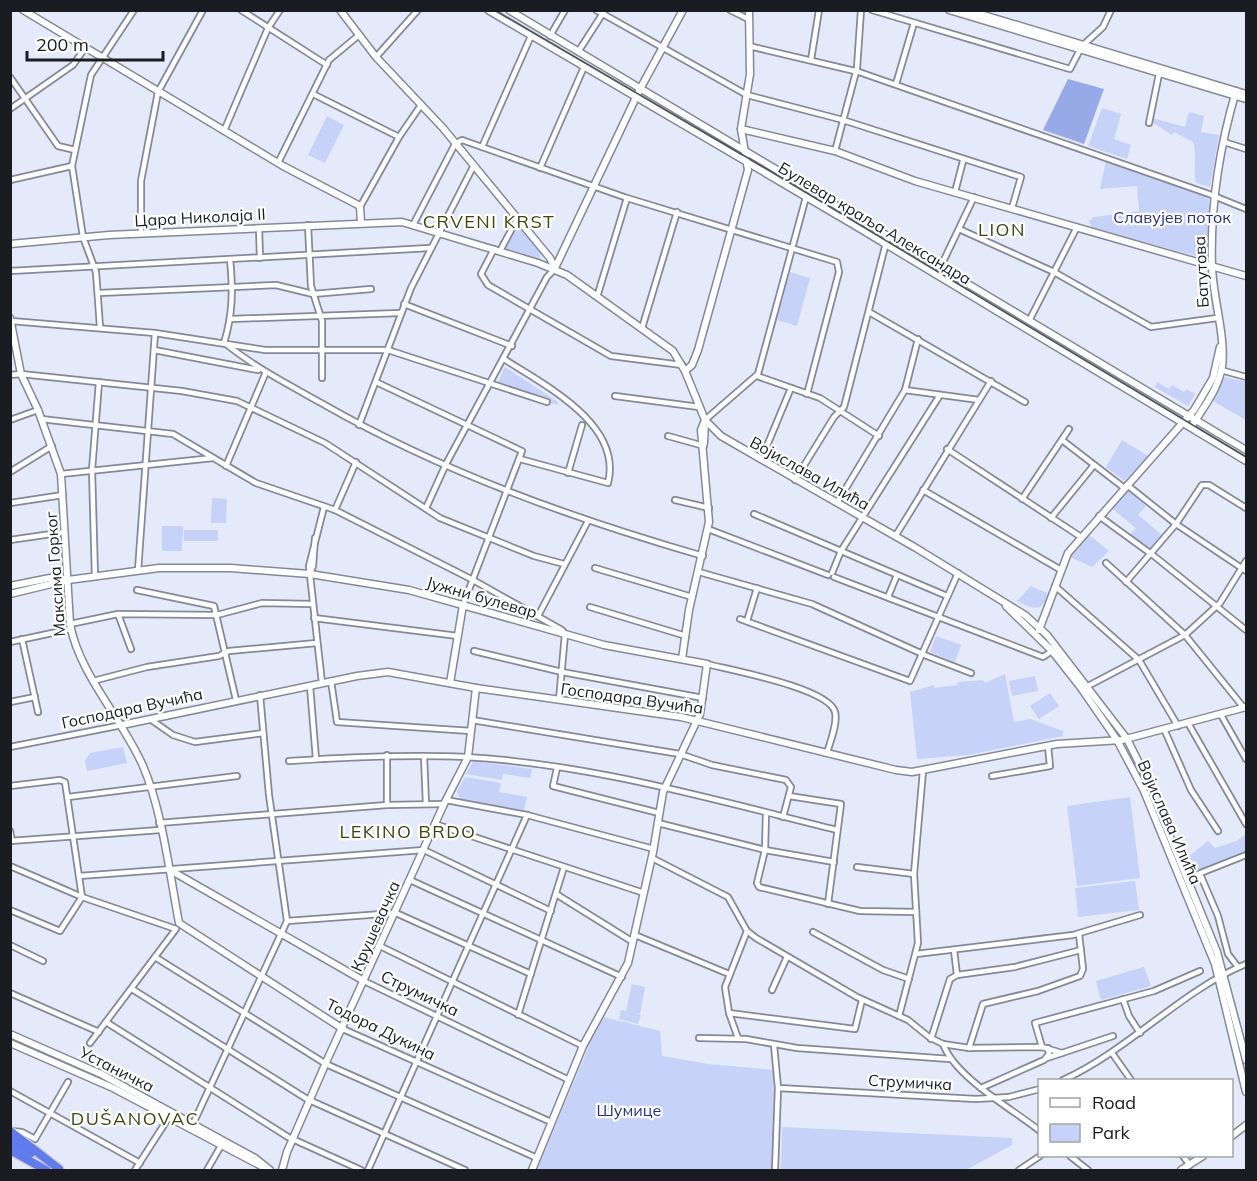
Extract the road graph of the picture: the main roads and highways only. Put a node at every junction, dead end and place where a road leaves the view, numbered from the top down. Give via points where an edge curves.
1 (23, 10) edge
2 (488, 10) edge
3 (508, 10) edge
4 (683, 10) edge
5 (748, 10) edge
6 (949, 10) edge
7 (968, 10) edge
8 (340, 11) edge
9 (980, 12) edge
10 (1080, 48) junction
11 (640, 88) junction
12 (1236, 93) junction
13 (1246, 94) edge
14 (636, 97) junction
15 (1246, 99) edge
16 (741, 129) junction
17 (744, 148) junction
18 (748, 163) junction
19 (361, 223) junction
20 (10, 244) edge
21 (543, 250) junction
22 (538, 263) junction
23 (1212, 267) junction
24 (555, 269) junction
25 (1246, 276) edge
26 (11, 319) edge
27 (12, 331) edge
28 (1221, 347) junction
29 (684, 368) junction
30 (1193, 417) junction
31 (705, 420) junction
32 (1183, 423) junction
33 (1191, 427) junction
34 (721, 436) junction
35 (704, 444) junction
36 (1246, 450) edge
37 (1246, 461) edge
38 (68, 580) junction
39 (10, 586) edge
40 (10, 594) edge
41 (1000, 599) junction
42 (463, 605) junction
43 (1045, 610) junction
44 (1025, 615) junction
45 (1039, 627) junction
46 (1041, 639) junction
47 (682, 659) junction
48 (450, 683) junction
49 (476, 688) junction
50 (1245, 708) edge
51 (696, 720) junction
52 (122, 725) junction
53 (1126, 739) junction
54 (1117, 740) junction
55 (170, 870) junction
56 (177, 926) joint
57 (1221, 976) junction
58 (364, 981) junction
59 (343, 1029) junction
60 (10, 1034) edge
61 (10, 1043) edge
62 (1246, 1060) edge
63 (1246, 1092) edge
64 (1246, 1125) edge
65 (191, 1127) junction
66 (11, 1131) edge
67 (1233, 1135) edge
68 (10, 1141) edge
69 (10, 1150) edge
70 (1200, 1157) edge
71 (46, 1170) edge
72 (61, 1170) edge
73 (271, 1170) edge
74 (282, 1170) edge
75 (531, 1170) edge
76 (1181, 1170) edge

1 - 19 main road via 278,163 360,207
2 - 14 main road, Булевар краља Александра
3 - 11 main road, Булевар краља Александра
4 - 11 main road
5 - 16 main road via 747,95
6 - 10 main road
7 - 9 main road
8 - 21 main road
9 - 10 main road
10 - 12 main road
10 - 12 main road via 1159,74
11 - 14 main road
11 - 17 main road, Булевар краља Александра
12 - 13 main road
12 - 15 main road
12 - 23 main road, Батутова via 1214,196
14 - 18 main road, Булевар краља Александра
14 - 24 main road
16 - 17 main road
16 - 23 main road via 835,151 915,181
17 - 18 main road
17 - 30 main road, Булевар краља Александра
18 - 29 main road via 698,350 692,365
18 - 32 main road, Булевар краља Александра
19 - 20 main road, Цара Николаја II via 141,233
19 - 22 main road, Цара Николаја II via 390,221 413,225
21 - 22 main road
21 - 24 main road
22 - 24 main road, Цара Николаја II
23 - 25 main road
23 - 28 main road, Батутова
24 - 29 main road via 671,349
26 - 27 main road, Максима Горког
27 - 38 main road, Максима Горког via 21,374 61,474
28 - 30 main road, Батутова via 1213,378
28 - 30 main road, Батутова via 1221,370 1213,393
29 - 31 main road
30 - 32 main road, Батутова
30 - 33 main road, Батутова
30 - 36 main road, Булевар краља Александра
31 - 34 main road, Војислава Илића
31 - 35 main road via 701,430
32 - 33 main road, Булевар краља Александра
32 - 43 main road, Батутова via 1068,553
33 - 37 main road, Булевар краља Александра
34 - 35 main road via 711,437
34 - 41 main road, Војислава Илића
35 - 47 main road via 708,529
38 - 39 main road, Јужни булевар via 56,577
38 - 40 main road, Јужни булевар
38 - 42 main road, Јужни булевар via 169,568 231,568 385,585
38 - 52 main road, Максима Горког via 70,626 78,653
41 - 44 main road, Војислава Илића
41 - 46 main road, Војислава Илића
42 - 47 main road, Јужни булевар via 604,645
42 - 48 main road
43 - 44 main road via 1036,616
43 - 45 main road, Батутова
44 - 45 main road, Војислава Илића
45 - 46 main road
45 - 53 main road, Војислава Илића
46 - 54 main road, Војислава Илића
47 - 51 main road, Јужни булевар via 707,664
48 - 49 main road, Господара Вучића
48 - 52 main road, Господара Вучића via 384,672
49 - 51 main road, Господара Вучића
49 - 58 main road, Крушевачка via 468,757
50 - 53 main road, Господара Вучића
51 - 54 main road, Господара Вучића via 896,770 923,771 1048,746
51 - 75 main road via 664,787 654,849 622,977 583,1046
52 - 55 main road, Максима Горког via 150,786
53 - 54 main road, Господара Вучића
53 - 57 main road, Војислава Илића via 1158,803
54 - 57 main road, Војислава Илића via 1144,791
55 - 56 main road, Максима Горког
55 - 58 main road, Струмичка
56 - 59 main road, Тодора Дукина
57 - 62 main road, Војислава Илића
57 - 63 main road, Војислава Илића
58 - 59 main road, Крушевачка
59 - 74 main road, Крушевачка
60 - 65 main road, Устаничка via 101,1074
61 - 65 main road, Устаничка
64 - 67 main road
65 - 73 main road, Устаничка
66 - 72 highway
68 - 72 highway
69 - 71 highway
70 - 76 main road

